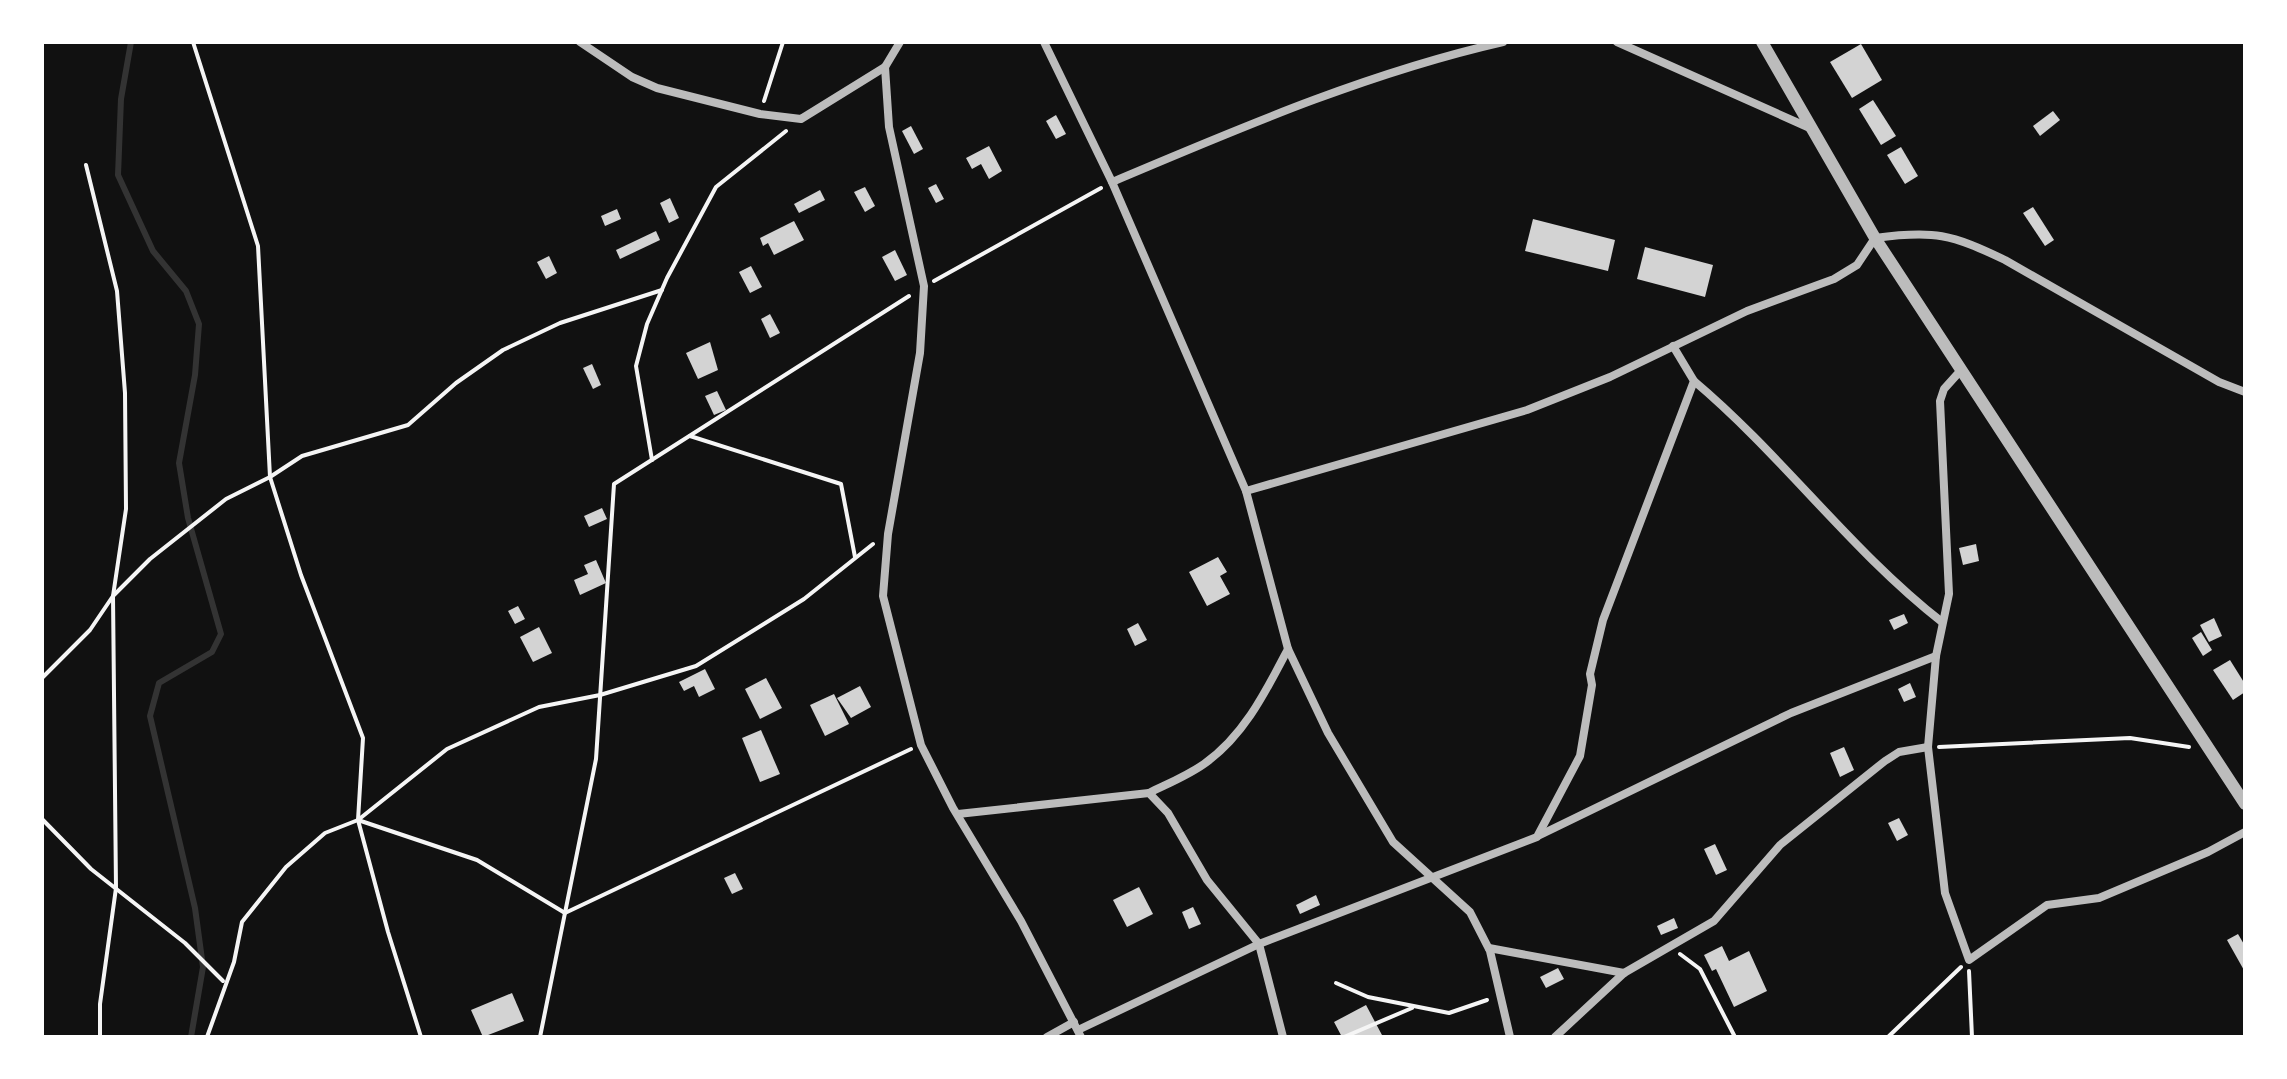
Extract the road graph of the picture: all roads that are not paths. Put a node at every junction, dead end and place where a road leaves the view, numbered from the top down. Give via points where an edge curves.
1 (580, 42) edge
2 (900, 42) edge
3 (1044, 42) edge
4 (1503, 42) edge
5 (1617, 42) edge
6 (1762, 42) edge
7 (885, 67) junction
8 (1817, 131) junction
9 (1112, 182) junction
10 (1875, 238) junction
11 (1673, 346) junction
12 (1962, 369) junction
13 (1694, 381) junction
14 (2245, 392) edge
15 (1246, 491) junction
16 (1942, 622) junction
17 (1288, 649) junction
18 (1936, 656) junction
19 (1928, 747) junction
20 (1149, 793) junction
21 (2245, 804) edge
22 (958, 814) junction
23 (2245, 832) edge
24 (1537, 837) junction
25 (1432, 877) junction
26 (1259, 944) junction
27 (1489, 948) junction
28 (1624, 973) junction
29 (1078, 1030) edge
30 (1047, 1037) edge
31 (1283, 1037) edge
32 (1510, 1037) edge
33 (1555, 1037) edge

1 - 7 street via 657,88 801,119
2 - 7 street
3 - 9 street
4 - 9 street via 1294,105
5 - 8 street
6 - 8 street
7 - 22 street via 889,127 924,286 920,353 888,534 883,596 921,745
8 - 10 street
9 - 15 street
10 - 11 street via 1857,265 1834,279
10 - 12 street
10 - 14 street via 1924,232 1970,243
11 - 13 street
11 - 15 street via 1527,410
12 - 16 street via 1940,401 1949,594
12 - 21 street
13 - 16 street via 1764,444 1903,591
13 - 24 street via 1603,620 1580,756
15 - 17 street
16 - 18 street
17 - 20 street via 1260,704 1235,735 1205,764
17 - 25 street via 1377,819 1393,842
18 - 19 street
18 - 24 street via 1791,713
19 - 23 street via 1945,893 1969,960 2047,905 2099,898
19 - 28 street via 1899,752 1885,761 1780,845 1714,921
20 - 22 street
20 - 26 street via 1168,813 1207,880
22 - 29 street
24 - 25 street
25 - 26 street
25 - 27 street via 1463,902
26 - 29 street
26 - 31 street
27 - 28 street
27 - 32 street
28 - 33 street
29 - 30 street

